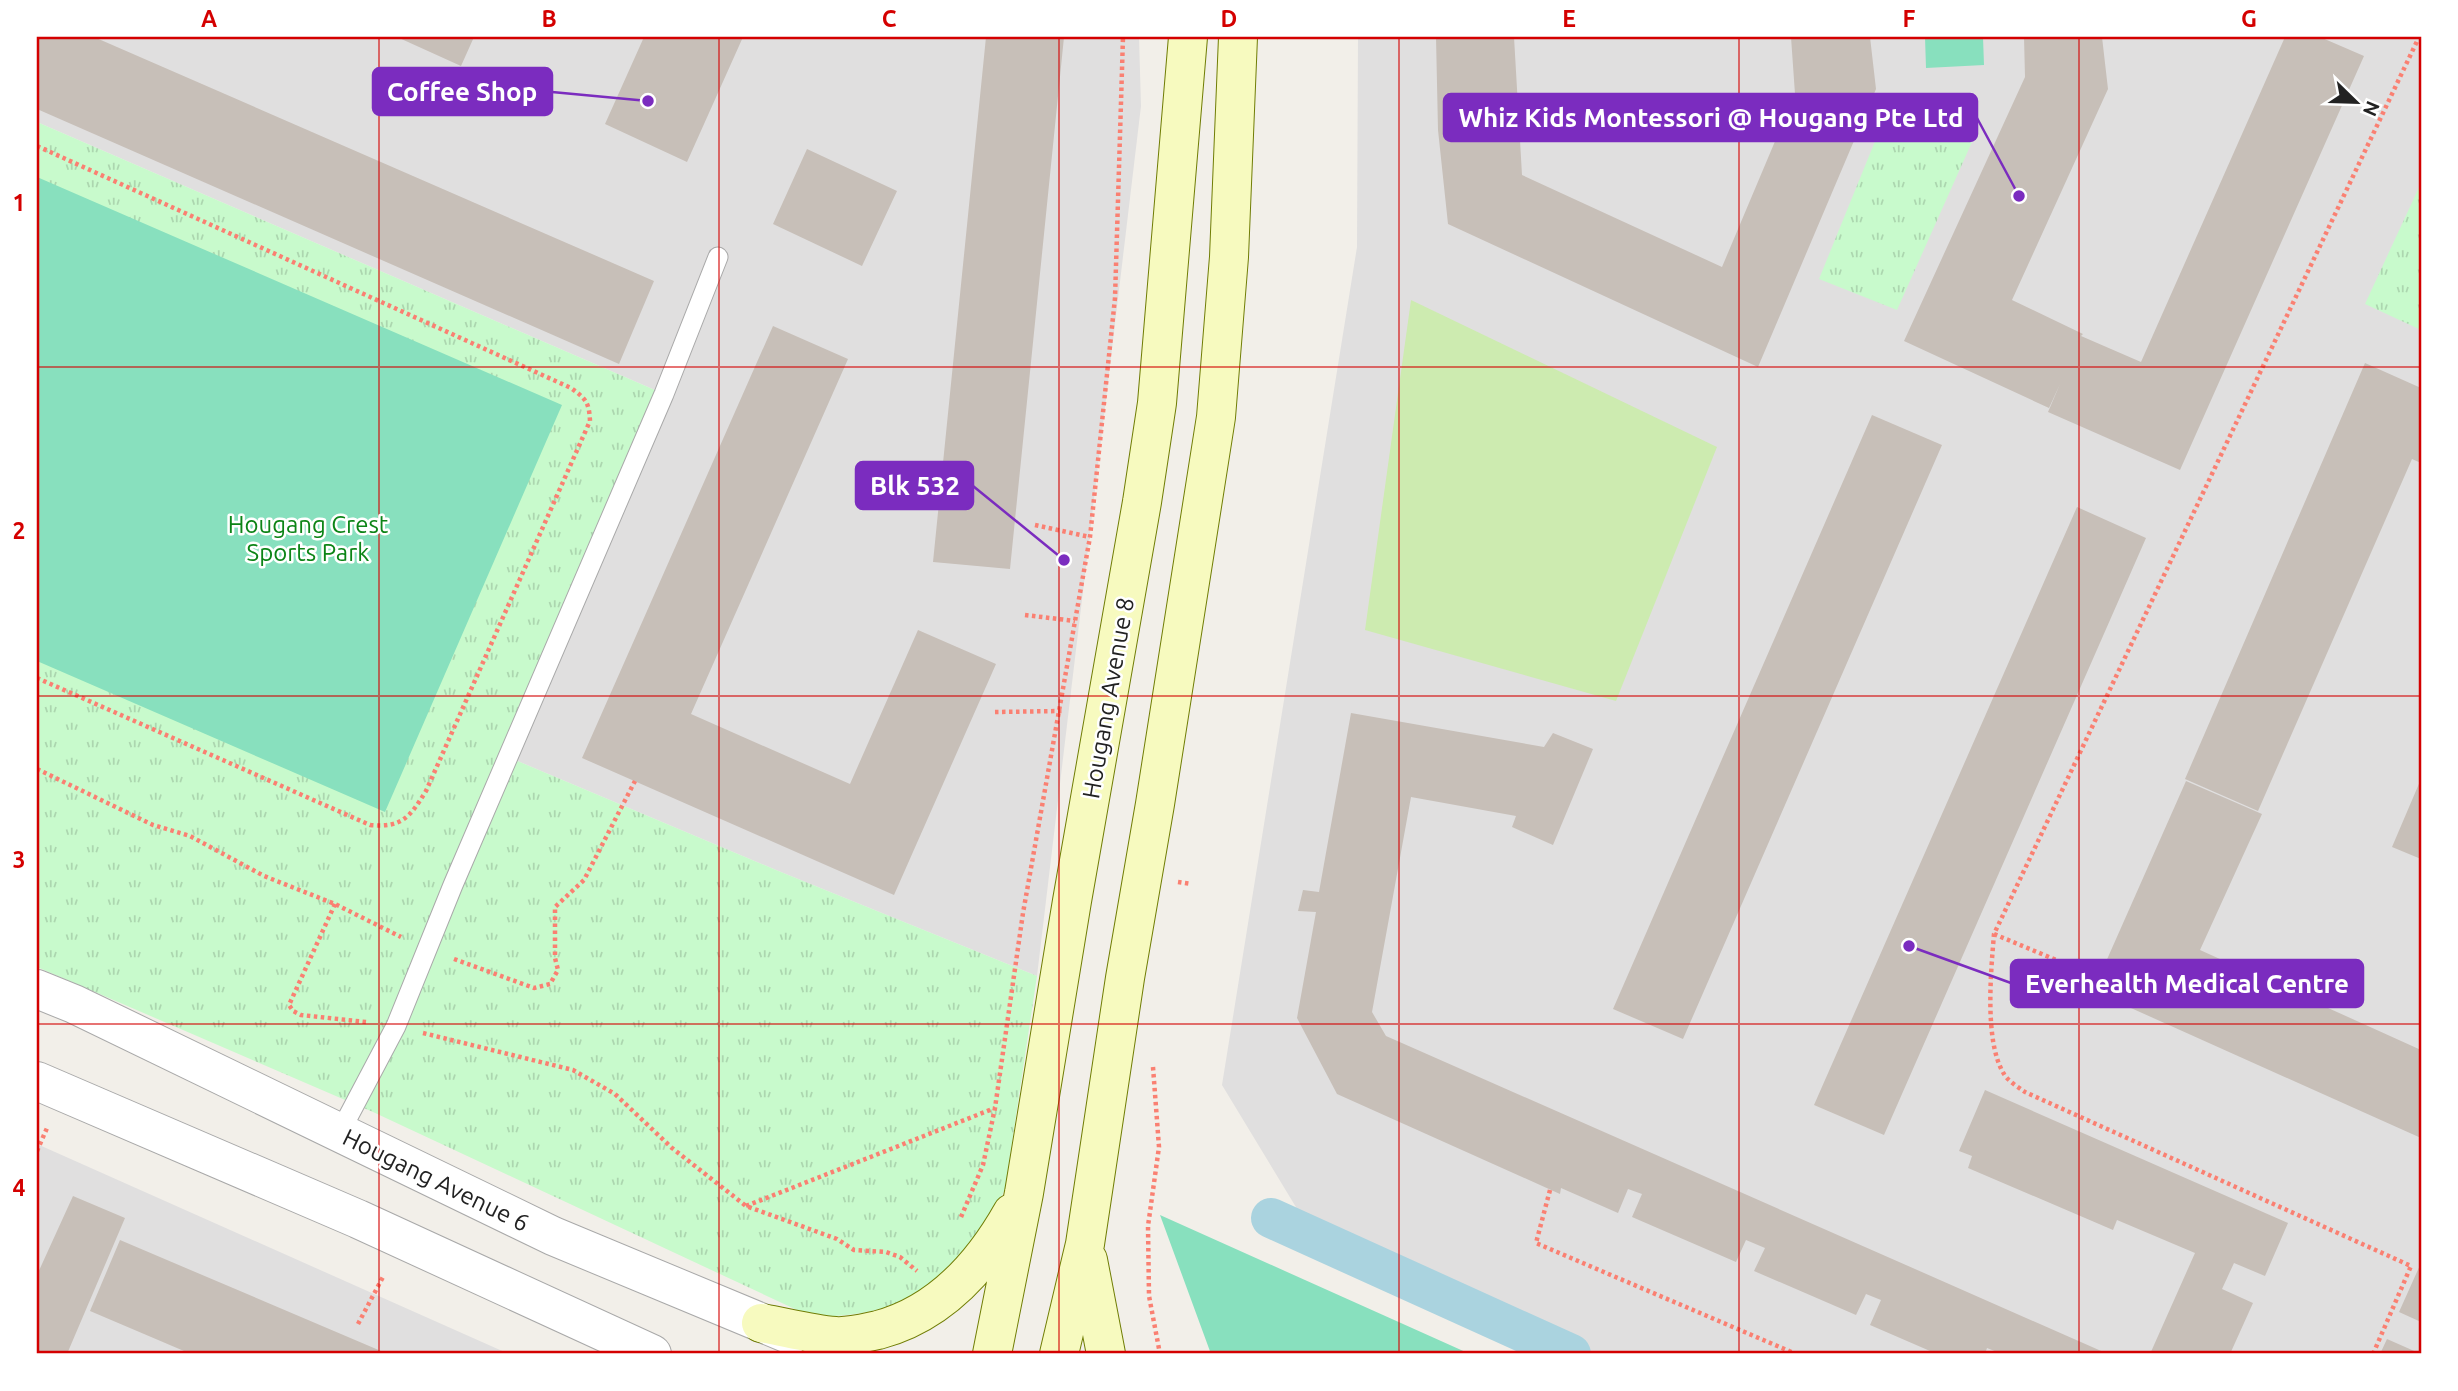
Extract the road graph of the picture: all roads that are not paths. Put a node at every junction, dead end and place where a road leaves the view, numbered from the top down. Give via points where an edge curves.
1 (1188, 37) edge
2 (1238, 37) edge
3 (718, 257) dead end
4 (37, 989) edge
5 (37, 1081) edge
6 (339, 1134) junction
7 (1024, 1193) junction
8 (1085, 1244) junction
9 (761, 1323) junction
10 (652, 1354) edge
11 (842, 1354) edge
12 (992, 1354) edge
13 (1059, 1354) edge
14 (1106, 1354) edge

1 - 7 main road, Hougang Avenue 8 via 1157,403
2 - 8 main road via 1229,257 1216,417
3 - 6 lane via 396,1026
4 - 6 street, Hougang Avenue 6
5 - 10 street via 358,1219
6 - 9 street, Hougang Avenue 6 via 553,1236
7 - 9 main road via 982,1259 937,1302 904,1322 836,1336
7 - 12 main road, Hougang Avenue 8
8 - 13 main road
8 - 14 main road
9 - 11 street, Hougang Avenue 6

